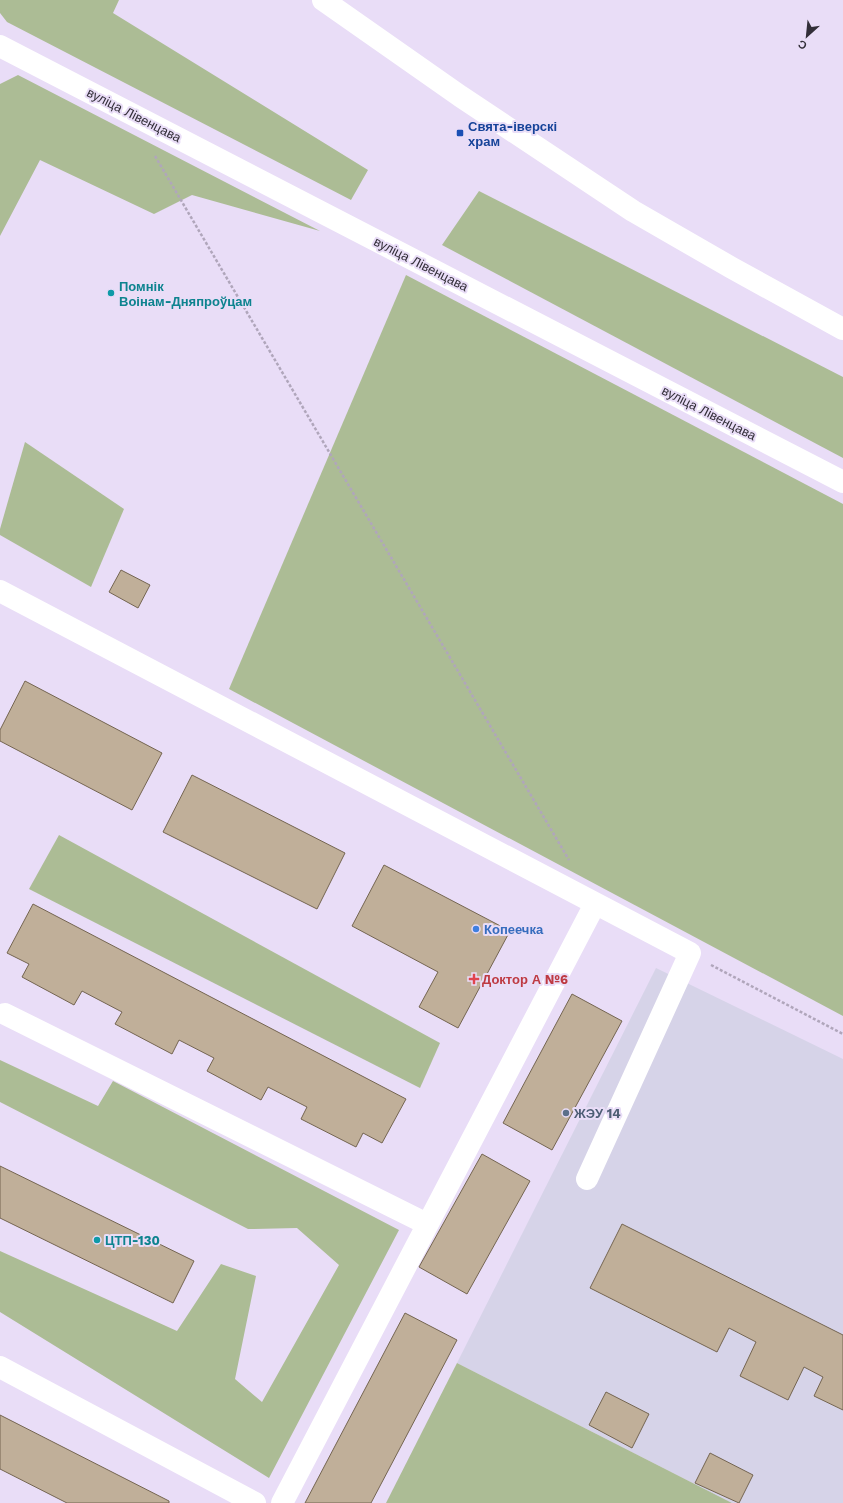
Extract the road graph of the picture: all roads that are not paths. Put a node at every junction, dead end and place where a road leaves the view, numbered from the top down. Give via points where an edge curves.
1 (323, 0) edge
2 (0, 46) edge
3 (843, 329) edge
4 (843, 482) edge
5 (0, 591) edge
6 (595, 904) junction
7 (5, 1014) dead end
8 (587, 1179) dead end
9 (427, 1224) junction
10 (0, 1367) edge
11 (255, 1503) edge
12 (282, 1503) edge

1 - 3 street via 467,101 633,211
2 - 4 street, вуліца Лівенцава
5 - 6 street
6 - 8 street via 690,953
6 - 9 street
7 - 9 street
9 - 12 street
10 - 11 street

